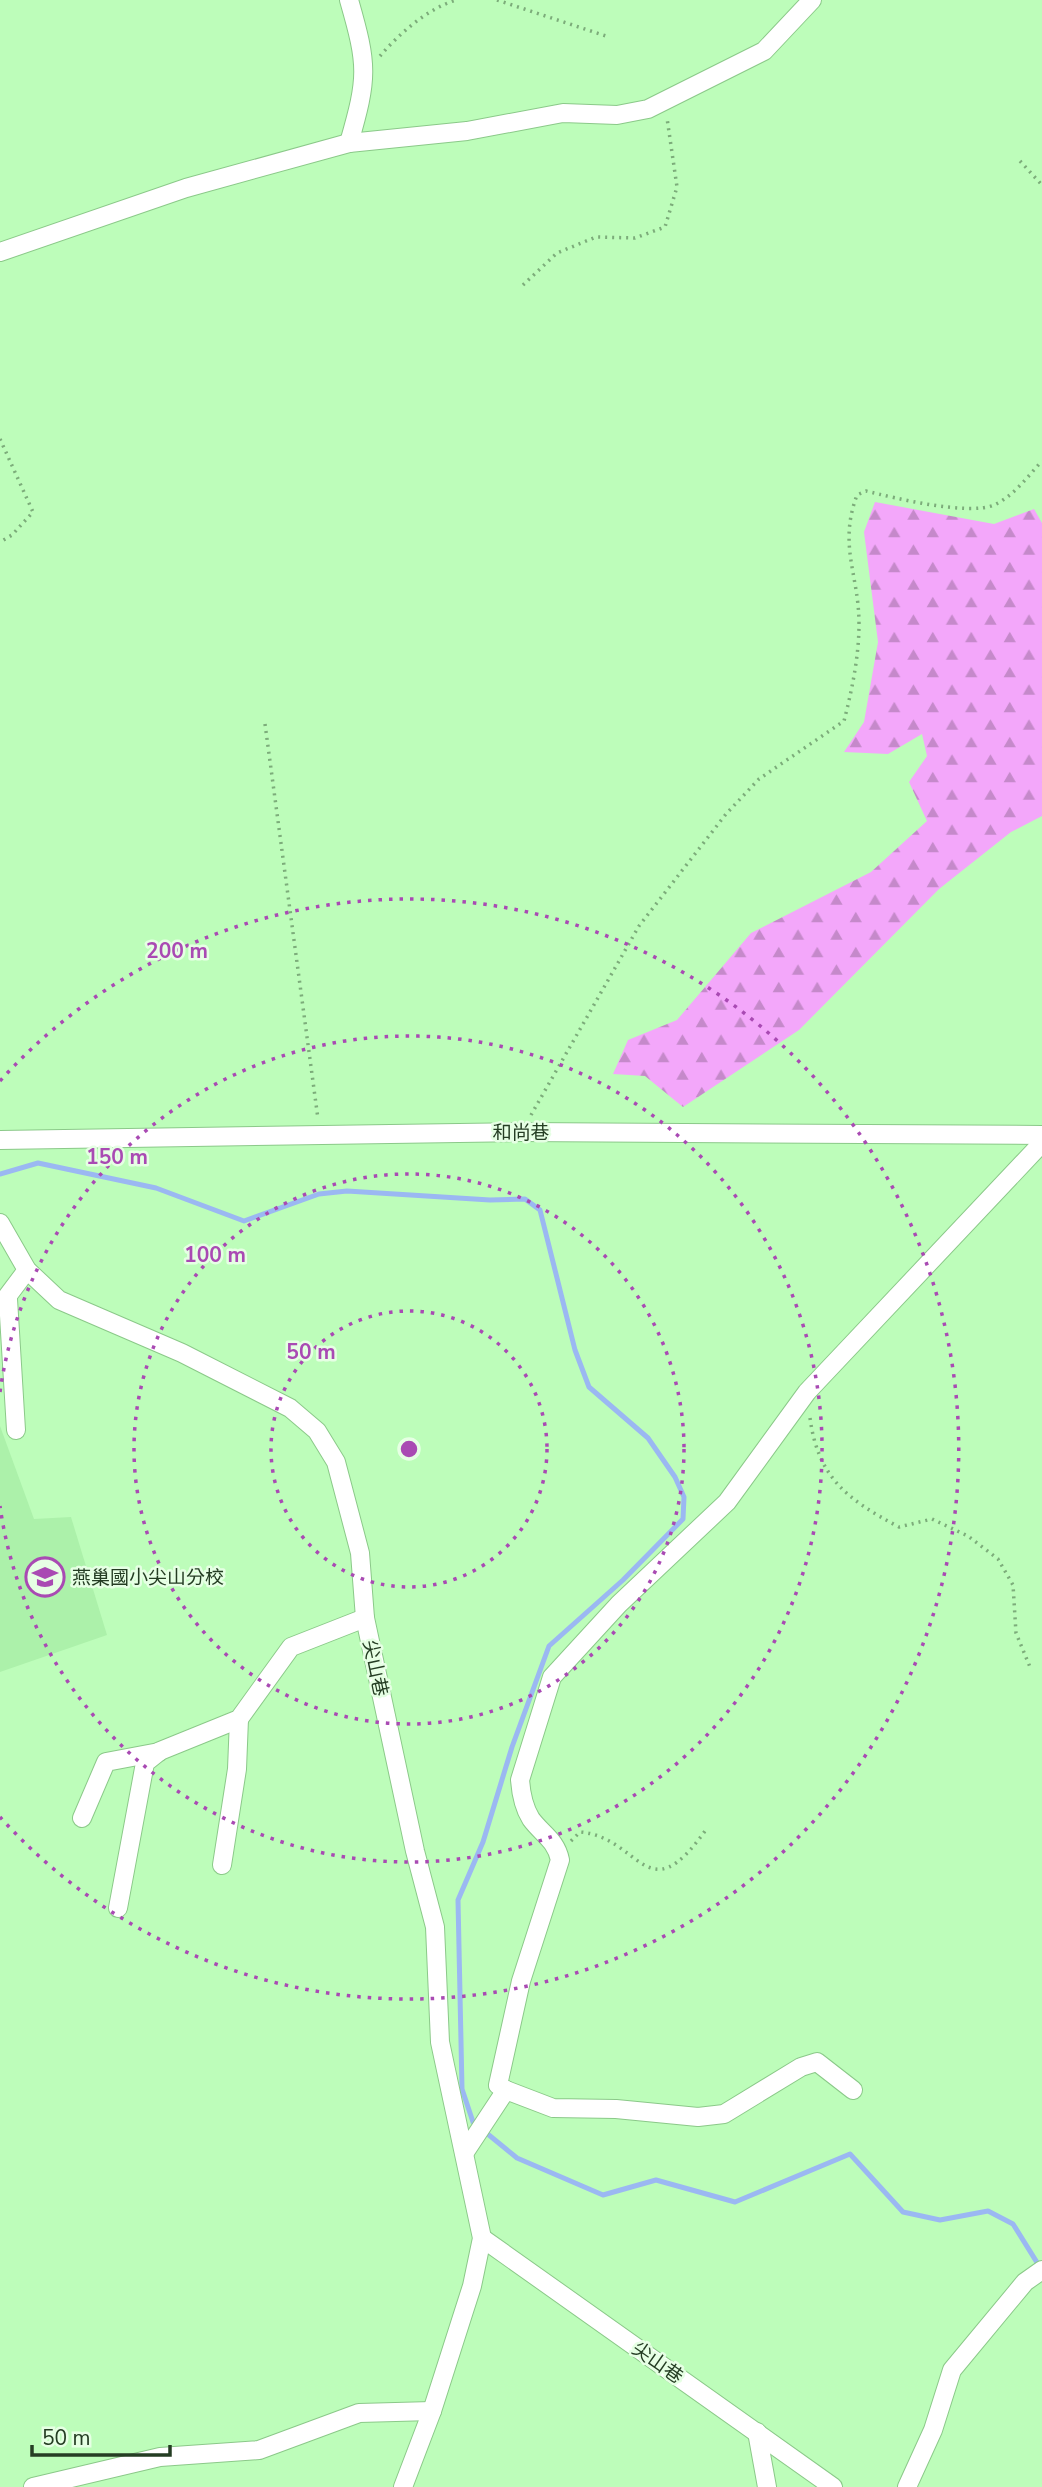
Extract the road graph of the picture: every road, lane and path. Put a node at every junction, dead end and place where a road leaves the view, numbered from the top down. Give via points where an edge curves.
1 (349, 0) edge
2 (456, 0) edge
3 (497, 0) edge
4 (812, 0) edge
5 (609, 37) dead end
6 (365, 73) junction
7 (665, 102) junction
8 (349, 143) junction
9 (1020, 161) dead end
10 (1042, 185) edge
11 (0, 252) edge
12 (523, 285) dead end
13 (0, 439) edge
14 (1042, 461) edge
15 (0, 542) edge
16 (265, 724) dead end
17 (521, 1132) junction
18 (320, 1135) junction
19 (1042, 1135) edge
20 (0, 1140) edge
21 (1042, 1143) edge
22 (0, 1223) edge
23 (27, 1270) junction
24 (4, 1303) edge
25 (807, 1392) junction
26 (16, 1430) dead end
27 (365, 1618) junction
28 (1030, 1667) dead end
29 (239, 1719) junction
30 (160, 1751) junction
31 (82, 1818) dead end
32 (705, 1831) dead end
33 (558, 1850) junction
34 (222, 1864) dead end
35 (118, 1908) dead end
36 (506, 2090) junction
37 (853, 2090) dead end
38 (465, 2152) junction
39 (482, 2238) junction
40 (1042, 2270) edge
41 (432, 2411) junction
42 (757, 2431) junction
43 (33, 2487) edge
44 (403, 2487) edge
45 (767, 2487) edge
46 (834, 2487) edge
47 (907, 2487) edge

1 - 6 street via 363,47
2 - 6 path via 442,4 395,39
3 - 5 path
4 - 7 street via 764,51
6 - 8 street
7 - 8 street via 617,116 563,113 467,131
7 - 12 path via 677,187 665,227 635,238 596,237 557,253
8 - 11 street via 186,188
9 - 10 path
13 - 15 path via 33,512
14 - 17 path via 993,506 967,508 866,491 857,495 848,519 848,551 859,623 844,721 760,779 726,814 639,926
16 - 18 path
17 - 18 street, 和尚巷
17 - 19 street, 和尚巷
18 - 20 street, 和尚巷
21 - 25 street
22 - 23 street, 尖山巷
23 - 24 street
23 - 27 street, 尖山巷 via 60,1300 182,1353 290,1408 317,1431 336,1462 360,1553
24 - 26 street
25 - 28 path via 823,1468 863,1508 899,1527 932,1518 968,1536 998,1559 1013,1585 1016,1633
25 - 33 street via 727,1502 619,1604 552,1677 520,1780 531,1819
27 - 29 street via 291,1647
27 - 38 street, 尖山巷 via 435,1927 440,2042
29 - 30 street
29 - 34 street via 237,1769
30 - 31 street via 106,1762
30 - 35 street via 145,1763
32 - 33 path via 668,1870 651,1868 593,1833 580,1832
33 - 36 street via 560,1860 521,1981 498,2085
36 - 37 street via 553,2108 698,2117 724,2114 817,2062
36 - 38 street
38 - 39 street, 尖山巷
39 - 41 street, 尖山巷 via 472,2286
39 - 42 street, 尖山巷
40 - 47 street via 1025,2282 952,2370 933,2430
41 - 43 street via 359,2413 259,2449 160,2457
41 - 44 street, 尖山巷
42 - 45 street
42 - 46 street, 尖山巷

